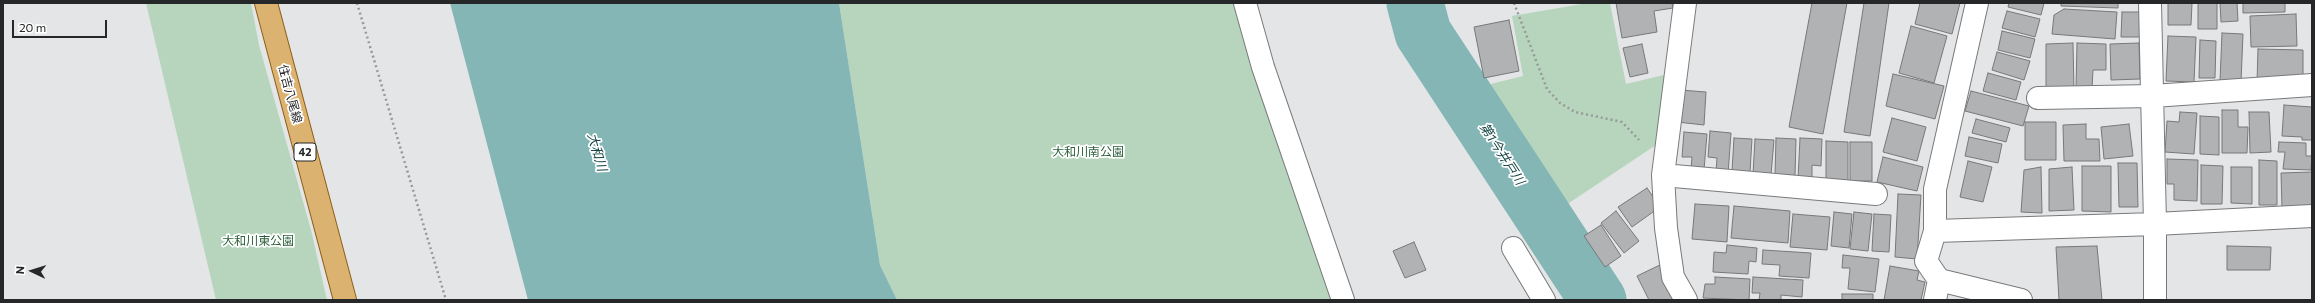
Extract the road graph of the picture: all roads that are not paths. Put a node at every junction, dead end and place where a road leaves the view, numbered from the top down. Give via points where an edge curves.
1 (266, 3) edge
2 (1245, 3) edge
3 (1685, 3) edge
4 (1977, 3) edge
5 (2150, 3) edge
6 (2312, 85) edge
7 (2153, 96) junction
8 (2038, 98) dead end
9 (1663, 175) junction
10 (1876, 194) dead end
11 (2312, 216) edge
12 (2156, 224) junction
13 (1935, 231) junction
14 (1513, 248) dead end
15 (1937, 290) edge
16 (345, 300) edge
17 (1342, 300) edge
18 (1544, 300) edge
19 (1686, 300) edge
20 (2021, 300) edge
21 (2155, 300) edge

1 - 16 main road, 住吉八尾線 / 42
2 - 17 street via 1262,67
3 - 9 street
4 - 13 street via 1935,189
5 - 7 street
6 - 7 street
7 - 8 street
7 - 12 street
9 - 10 street
9 - 19 street via 1666,228 1673,277
11 - 12 street
12 - 13 street
12 - 21 street
13 - 15 street via 1926,261
14 - 18 street
15 - 20 street

